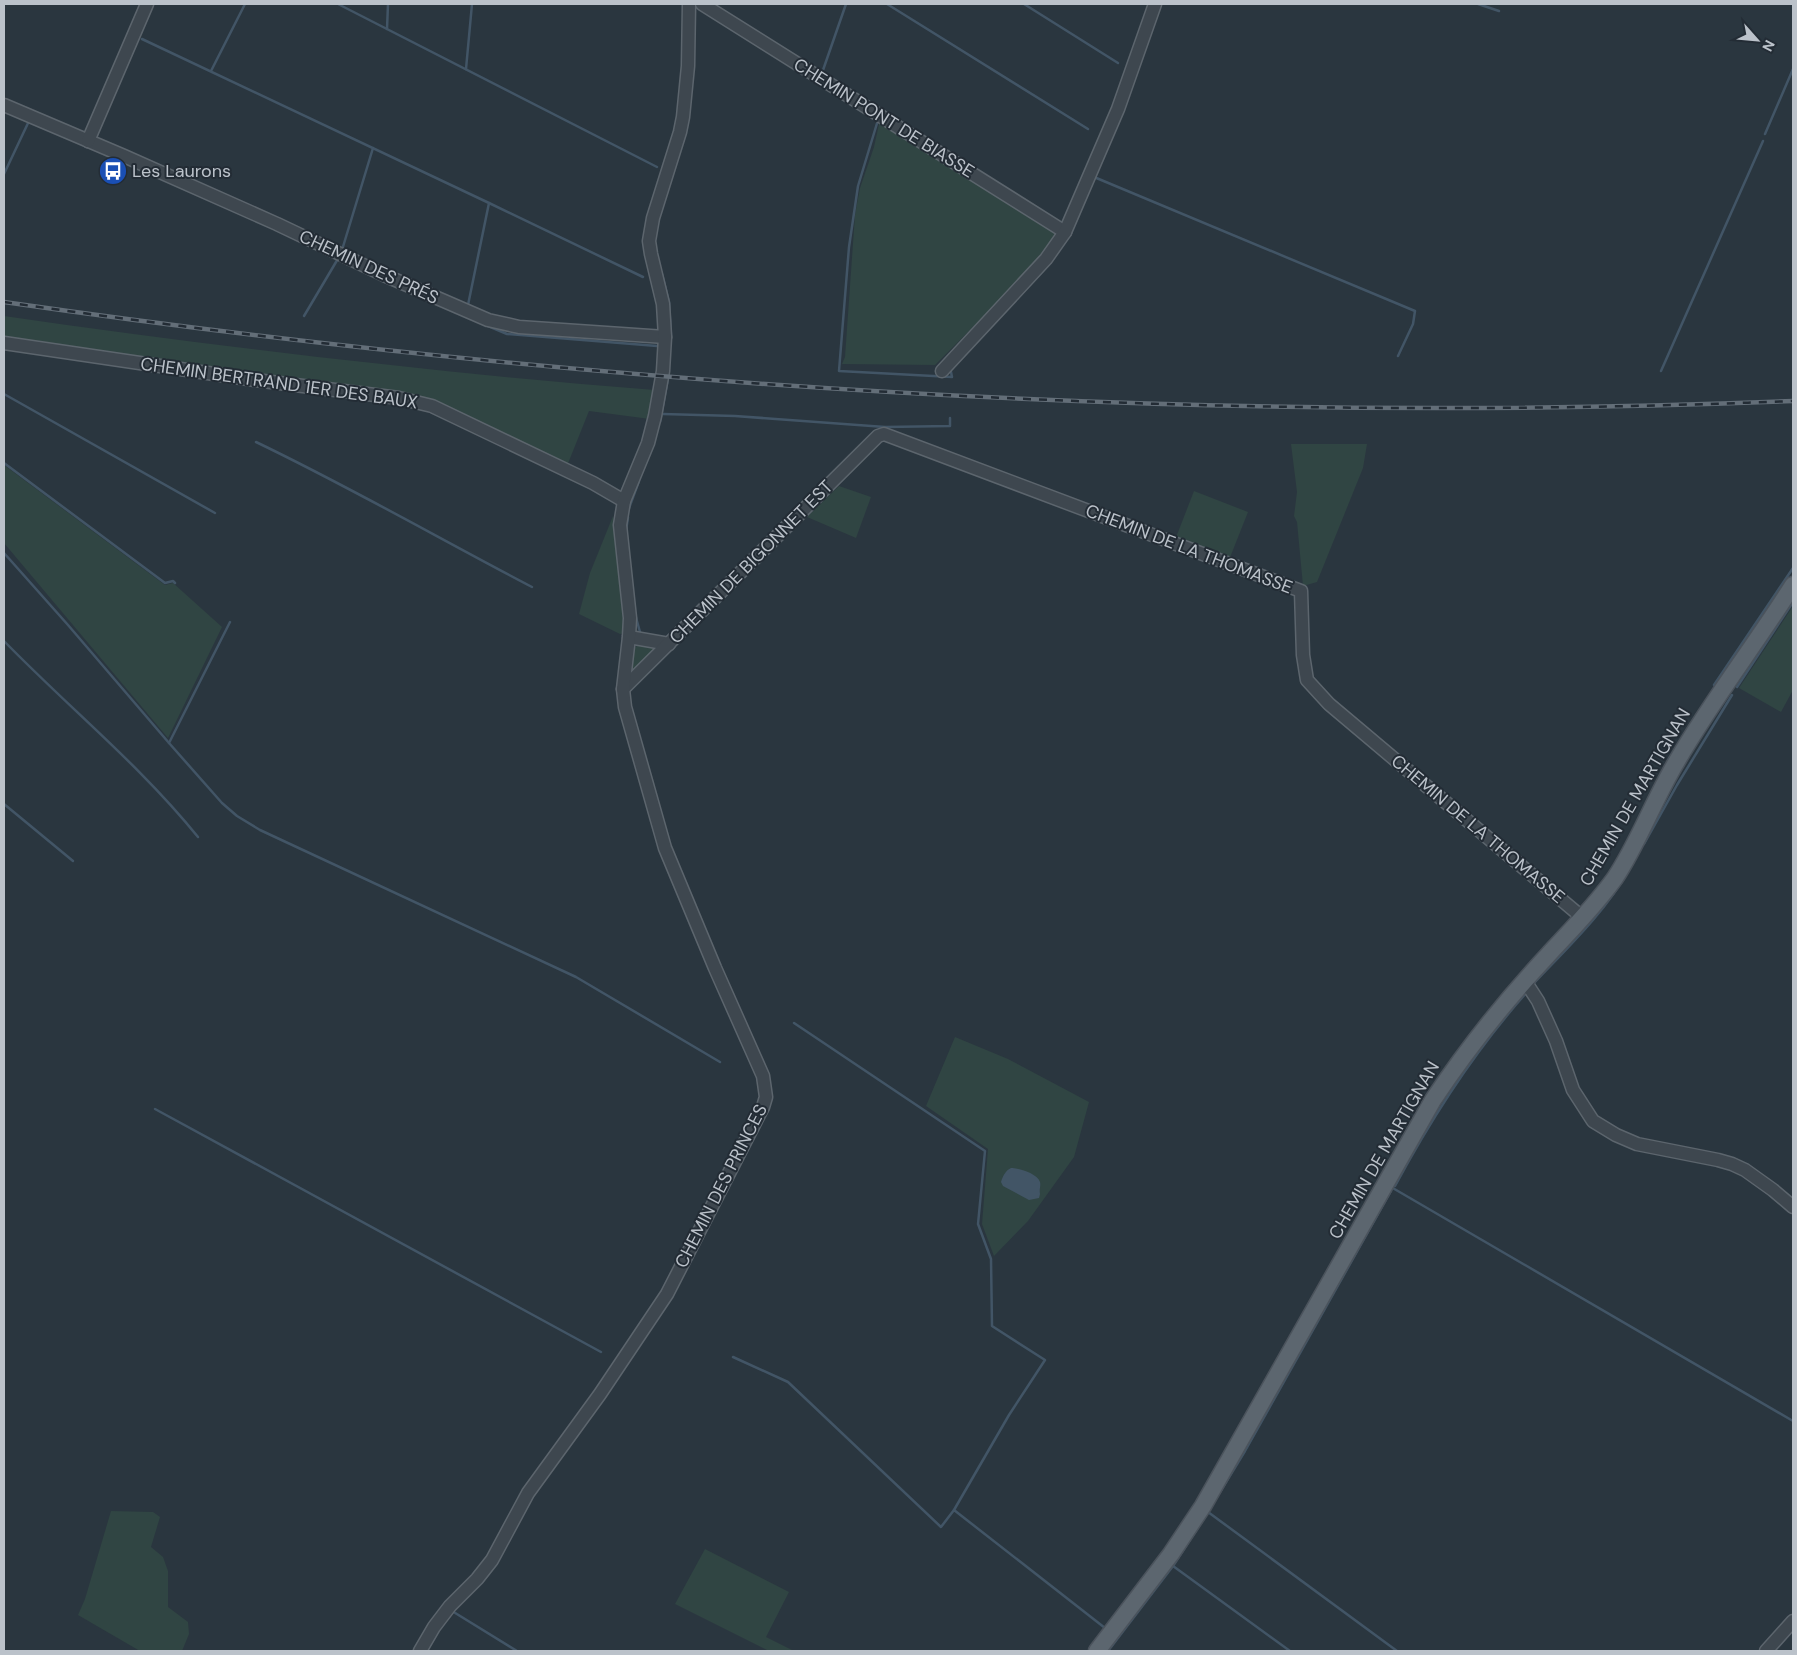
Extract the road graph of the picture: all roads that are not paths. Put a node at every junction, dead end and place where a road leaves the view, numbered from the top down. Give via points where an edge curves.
1 (147, 4) edge
2 (689, 4) edge
3 (702, 4) edge
4 (1155, 4) edge
5 (4, 105) edge
6 (88, 141) junction
7 (1065, 232) junction
8 (665, 337) junction
9 (4, 343) edge
10 (942, 371) dead end
11 (878, 436) joint
12 (624, 501) junction
13 (1793, 585) edge
14 (629, 637) junction
15 (669, 644) junction
16 (623, 689) junction
17 (1583, 918) junction
18 (1525, 981) junction
19 (1793, 1207) edge
20 (1793, 1621) edge
21 (420, 1651) edge
22 (1097, 1651) edge
23 (1766, 1651) edge

1 - 6 street
2 - 8 street, CHEMIN DES PRINCES via 683,117 650,234 650,254 663,304
3 - 7 street, CHEMIN PONT DE BIASSE
4 - 7 street via 1118,110
5 - 6 street, CHEMIN DES PRÉS
6 - 8 street, CHEMIN DES PRÉS via 488,320 518,327
7 - 10 street via 1046,259
8 - 12 street, CHEMIN DES PRINCES via 655,416 648,443
9 - 12 street, CHEMIN BERTRAND 1ER DES BAUX via 421,402
11 - 15 street, CHEMIN DE BIGONNET EST
11 - 17 street, CHEMIN DE LA THOMASSE via 884,434 1301,591 1302,645 1307,680 1329,704
12 - 14 street, CHEMIN DES PRINCES via 620,525 630,618
13 - 17 main road, CHEMIN DE MARTIGNAN via 1687,743 1628,856
14 - 15 street
14 - 16 street, CHEMIN DES PRINCES
15 - 16 street, CHEMIN DE BIGONNET EST
16 - 21 street, CHEMIN DES PRINCES via 625,707 665,848 763,1076 766,1097 667,1294 528,1493 492,1560 450,1606
17 - 18 main road, CHEMIN DE MARTIGNAN
18 - 19 street via 1556,1041 1573,1090 1593,1121 1638,1144 1732,1164 1745,1170
18 - 22 main road, CHEMIN DE MARTIGNAN via 1462,1058 1433,1100 1204,1506
20 - 23 street

